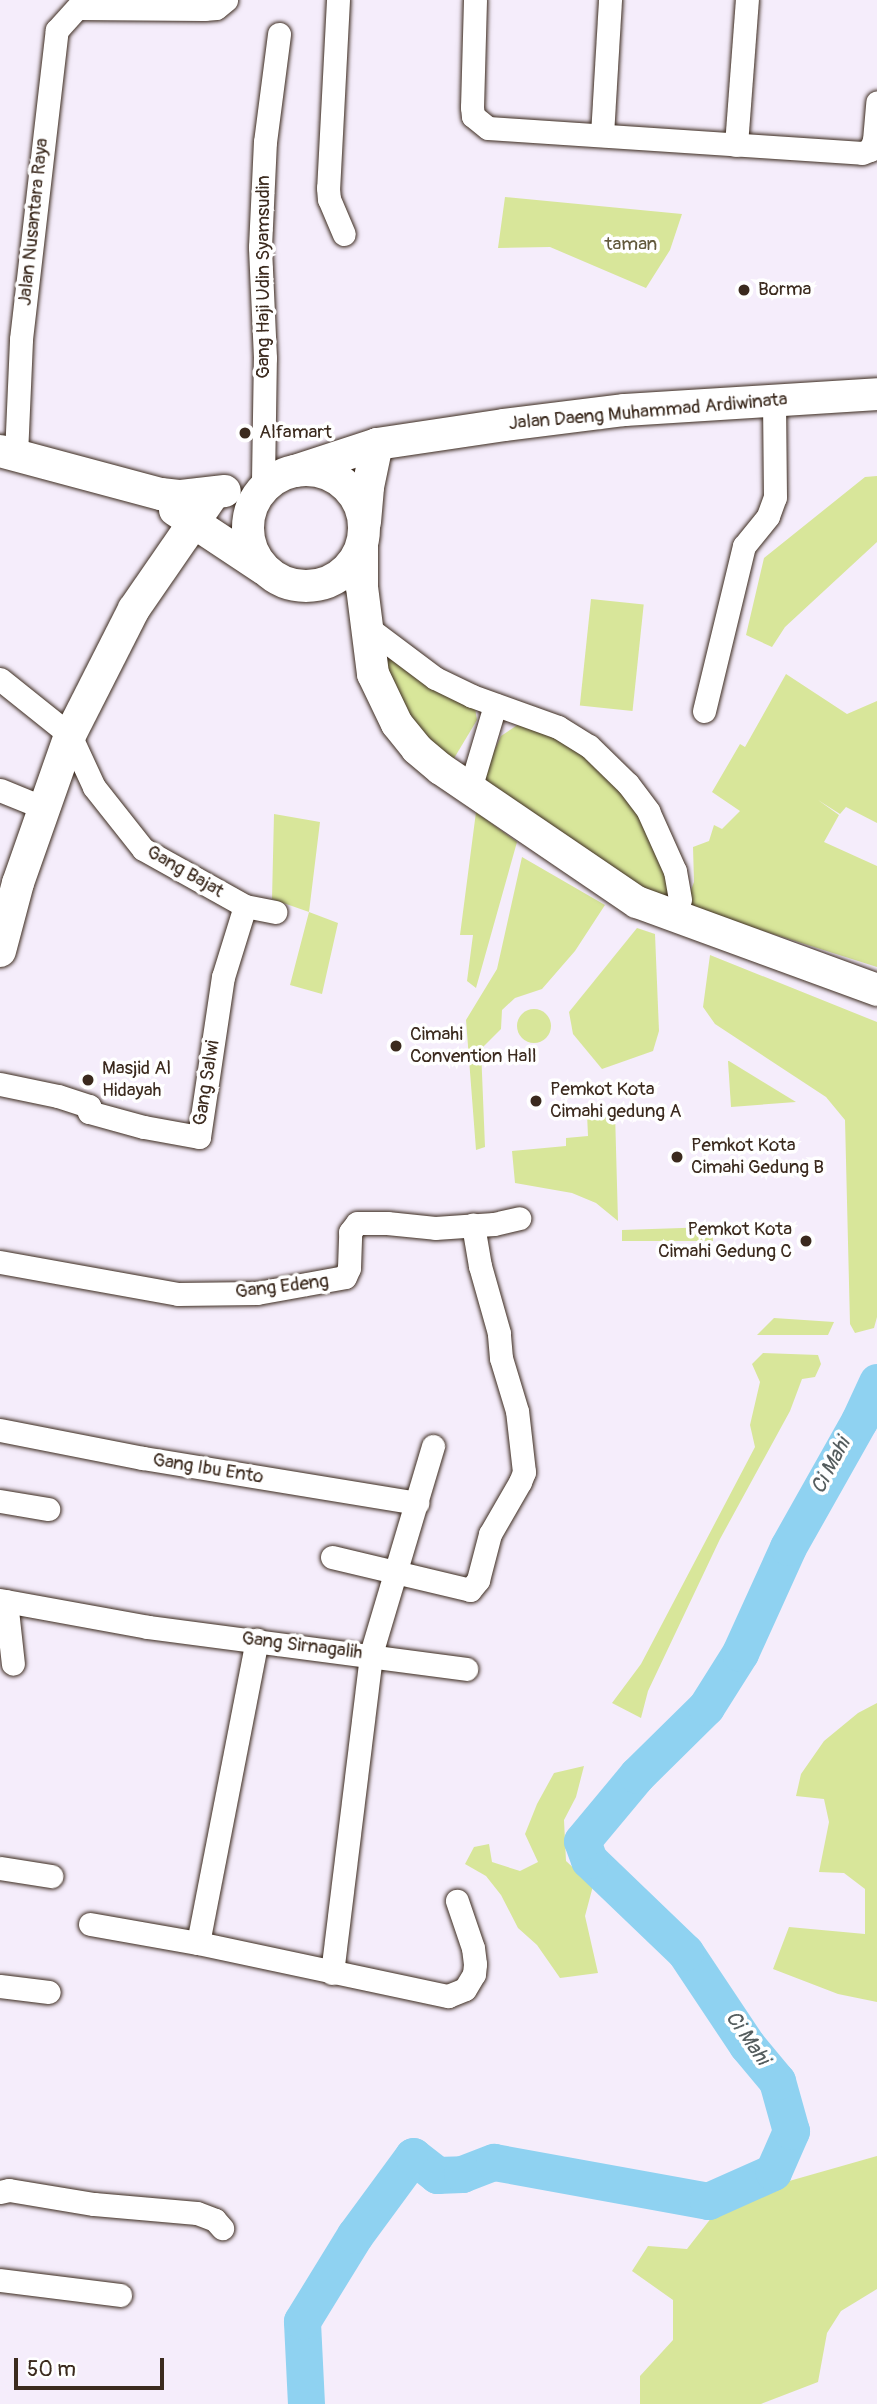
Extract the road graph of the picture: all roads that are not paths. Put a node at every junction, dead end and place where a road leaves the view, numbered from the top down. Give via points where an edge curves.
1 (226, 0) edge
2 (338, 0) edge
3 (475, 0) edge
4 (610, 0) edge
5 (747, 0) edge
6 (73, 3) edge
7 (279, 34) dead end
8 (877, 102) edge
9 (602, 135) junction
10 (736, 145) junction
11 (344, 234) dead end
12 (877, 394) edge
13 (774, 400) junction
14 (377, 444) junction
15 (8, 453) edge
16 (281, 475) junction
17 (214, 493) junction
18 (160, 494) junction
19 (191, 521) junction
20 (364, 537) junction
21 (265, 569) junction
22 (296, 586) junction
23 (367, 627) junction
24 (0, 679) edge
25 (495, 705) junction
26 (704, 711) dead end
27 (70, 735) junction
28 (470, 789) junction
29 (0, 790) edge
30 (44, 808) junction
31 (9, 880) edge
32 (680, 900) dead end
33 (245, 906) junction
34 (275, 912) dead end
35 (0, 951) edge
36 (877, 990) edge
37 (0, 1084) edge
38 (519, 1218) dead end
39 (473, 1225) junction
40 (0, 1262) edge
41 (0, 1430) edge
42 (433, 1446) dead end
43 (0, 1501) edge
44 (417, 1503) junction
45 (48, 1509) dead end
46 (332, 1557) dead end
47 (395, 1573) junction
48 (3, 1601) edge
49 (257, 1640) junction
50 (371, 1654) junction
51 (13, 1664) dead end
52 (466, 1669) dead end
53 (0, 1868) edge
54 (51, 1876) dead end
55 (457, 1901) dead end
56 (90, 1924) dead end
57 (198, 1943) junction
58 (332, 1973) junction
59 (0, 1986) edge
60 (49, 1992) dead end
61 (0, 2192) edge
62 (222, 2228) dead end
63 (0, 2280) edge
64 (120, 2295) dead end

1 - 6 street via 216,8 204,9
2 - 11 street via 328,188
3 - 9 street via 472,107 478,121 488,128
4 - 9 street
5 - 10 street
6 - 15 street, Jalan Nusantara Raya via 57,30
7 - 16 street, Gang Haji Udin Syamsudin via 265,142 260,247 265,359
8 - 10 street via 874,140 870,150 862,153
9 - 10 street
12 - 13 main road, Jalan Daeng Muhammad Ardiwinata
13 - 14 main road, Jalan Daeng Muhammad Ardiwinata via 625,410
13 - 26 street via 775,497 768,516 744,545
14 - 16 main road, Jalan Daeng Muhammad Ardiwinata
14 - 20 main road
15 - 18 main road
16 - 17 main road, Jalan Daeng Muhammad Ardiwinata
16 - 20 main road via 329,474 344,483 363,511
16 - 21 main road via 256,499 249,517 253,554
17 - 18 main road, Jalan Daeng Muhammad Ardiwinata
17 - 19 main road
18 - 19 main road
19 - 21 main road
19 - 27 main road via 134,609
20 - 22 main road via 349,567 330,582
20 - 23 main road via 362,587
21 - 22 main road
22 - 23 main road via 350,612
23 - 25 street via 435,678
23 - 28 main road via 373,674 397,724 417,749
24 - 27 street
25 - 28 street
25 - 32 street via 568,733 589,746 628,784 661,837 675,871
27 - 30 main road
27 - 33 street, Gang Bajat via 94,787 132,838 168,864
28 - 36 main road via 649,908
29 - 30 street
30 - 31 main road
31 - 35 main road
33 - 34 street, Gang Bajat
33 - 37 street, Gang Salwi via 223,977 199,1137 144,1127 89,1112 89,1106 58,1096
38 - 39 street, Gang Edeng
39 - 40 street, Gang Edeng via 435,1228 357,1223 350,1232 345,1277 257,1293 177,1294
39 - 47 street via 501,1358 517,1410 524,1472 490,1534 473,1588 466,1591
41 - 44 street, Gang Ibu Ento
42 - 44 street
43 - 45 street
44 - 47 street
46 - 47 street
47 - 50 street
48 - 49 street, Gang Sirnagalih via 148,1627
48 - 51 street
49 - 50 street, Gang Sirnagalih
49 - 57 street
50 - 52 street
50 - 58 street, Gang Sirnagalih
53 - 54 street
55 - 58 street via 475,1964 465,1989 448,1996
56 - 57 street
57 - 58 street
59 - 60 street
61 - 62 street via 197,2213
63 - 64 street

